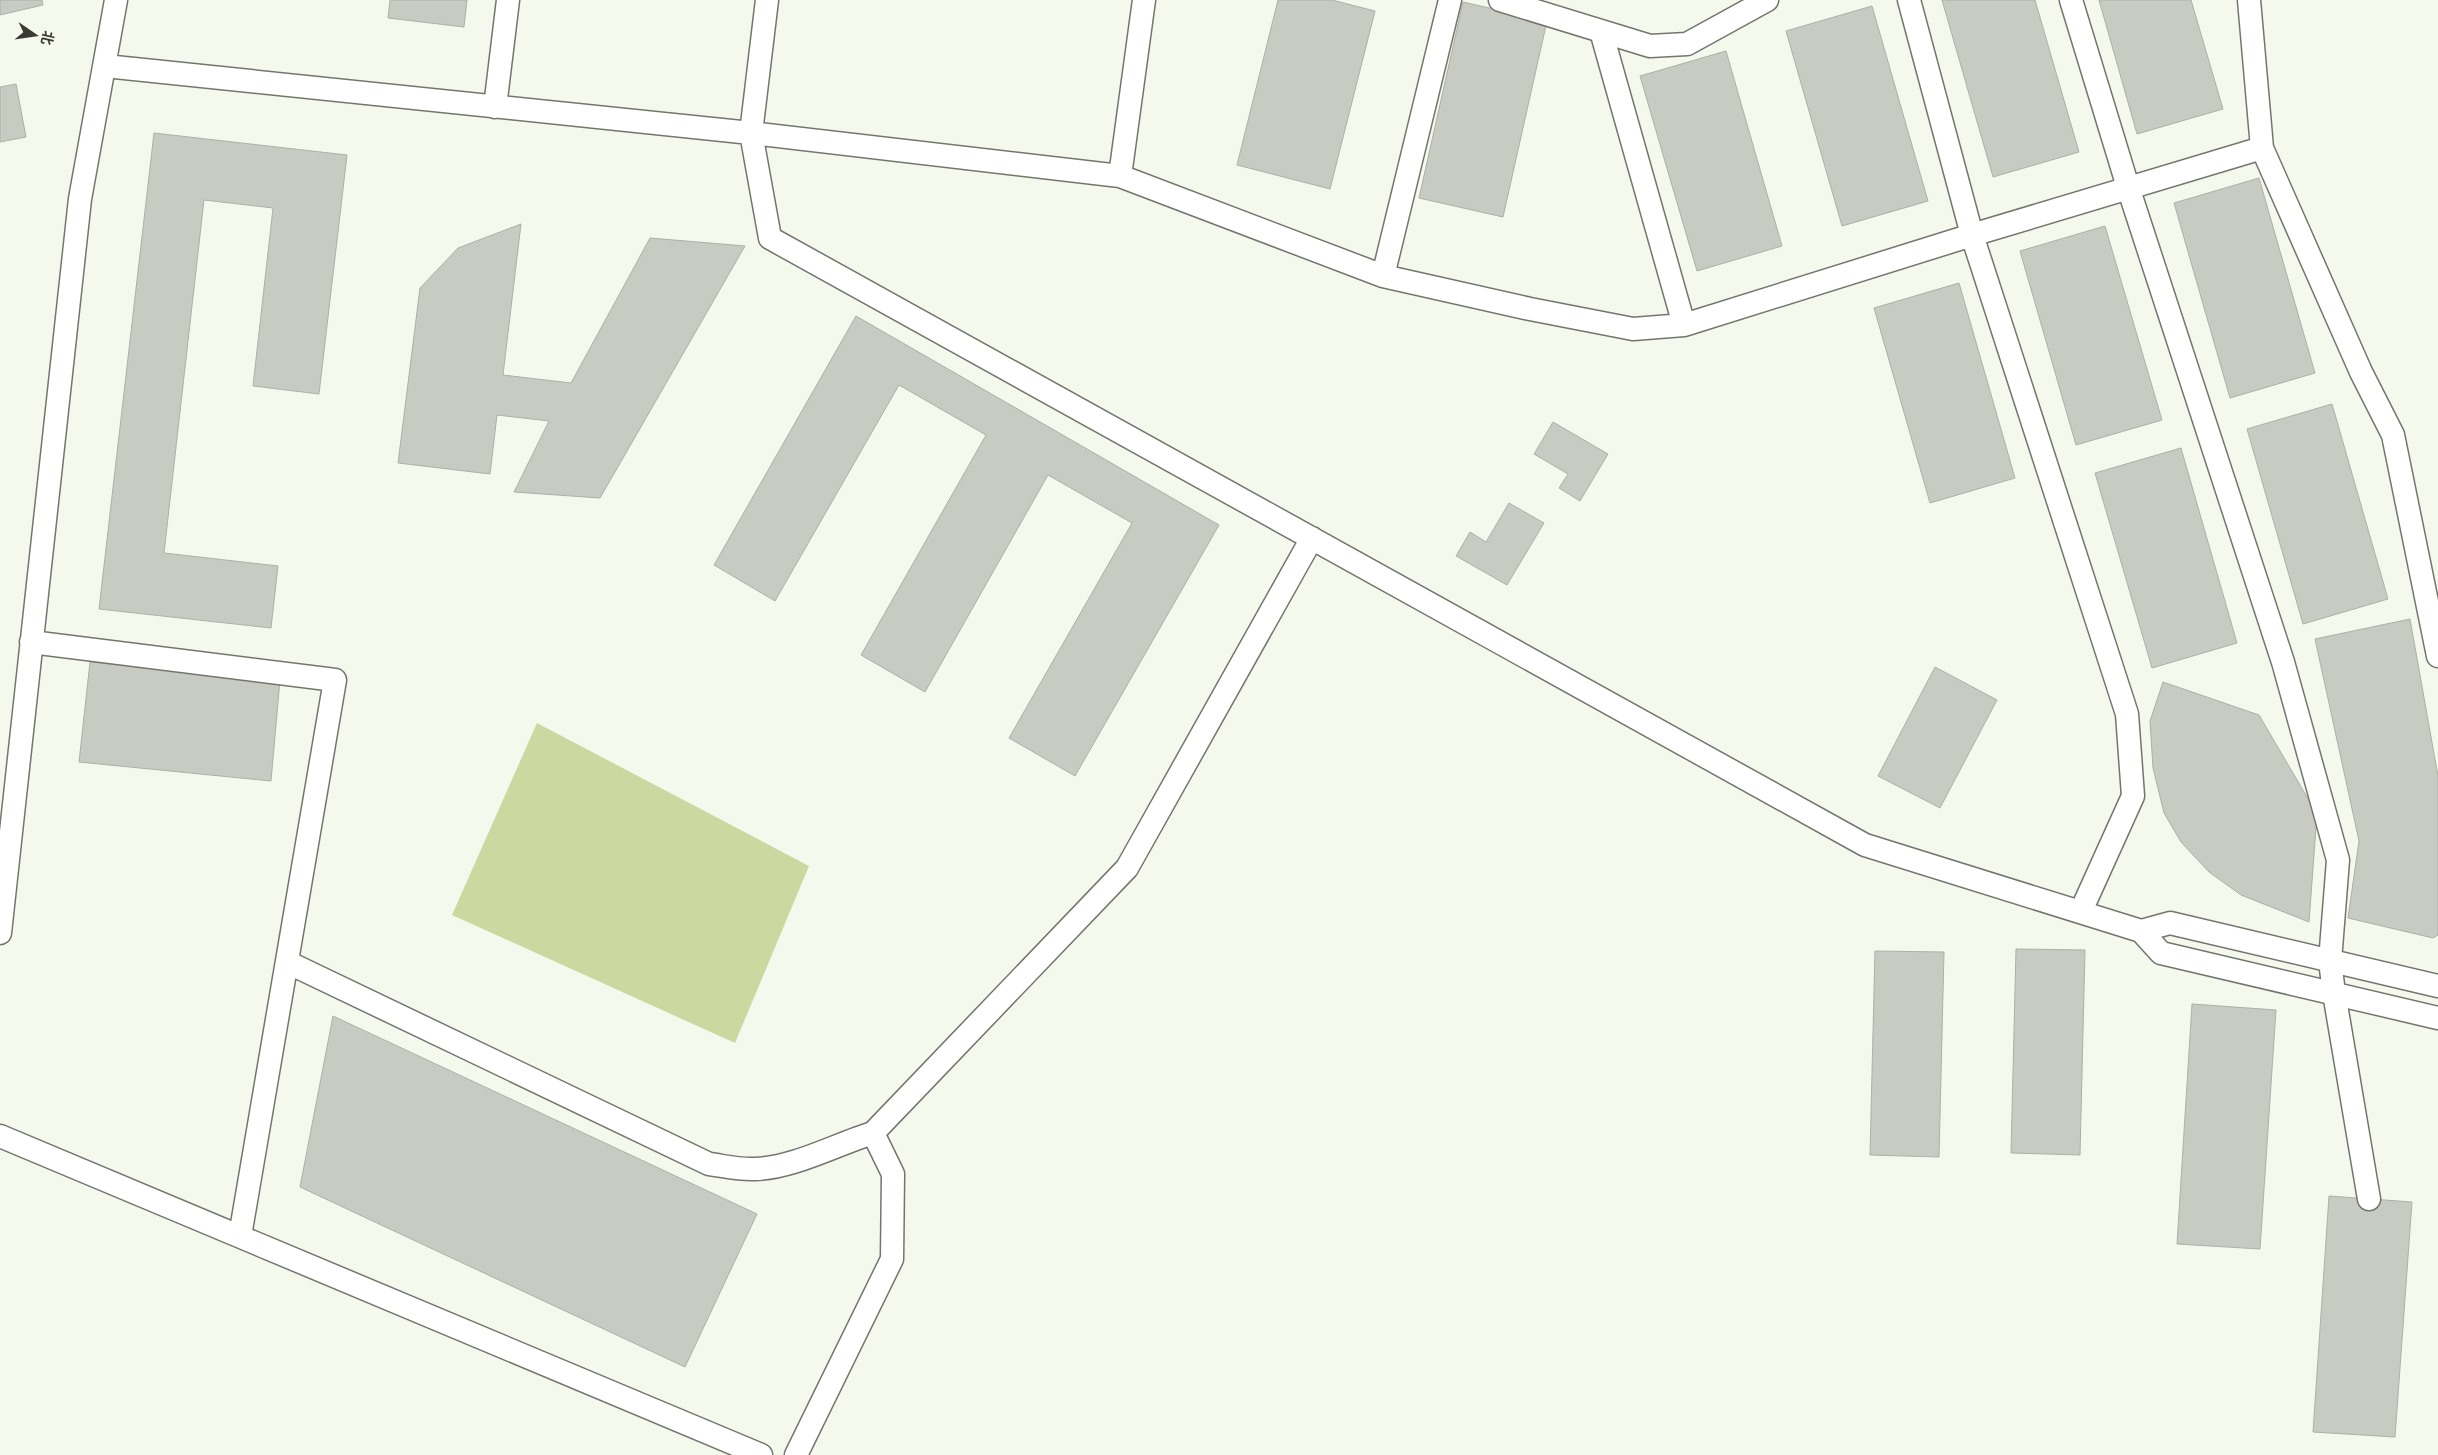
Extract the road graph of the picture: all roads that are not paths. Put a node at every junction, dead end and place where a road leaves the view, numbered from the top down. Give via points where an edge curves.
1 (116, 0) edge
2 (508, 0) edge
3 (767, 0) edge
4 (1144, 0) edge
5 (1450, 0) edge
6 (1500, 0) edge
7 (1767, 0) edge
8 (1909, 0) edge
9 (2071, 0) edge
10 (2248, 0) edge
11 (1601, 32) junction
12 (105, 66) junction
13 (495, 107) junction
14 (752, 133) junction
15 (2262, 148) junction
16 (1120, 176) junction
17 (2128, 188) junction
18 (1972, 234) junction
19 (1383, 276) junction
20 (1684, 325) junction
21 (1312, 538) junction
22 (32, 642) junction
23 (2438, 656) edge
24 (2081, 911) junction
25 (2141, 931) junction
26 (0, 934) edge
27 (2330, 961) junction
28 (287, 962) junction
29 (2438, 986) edge
30 (2334, 993) junction
31 (2438, 1018) edge
32 (873, 1132) junction
33 (0, 1136) edge
34 (2369, 1199) dead end
35 (240, 1236) junction
36 (761, 1455) edge
37 (796, 1455) edge

1 - 12 street
2 - 13 street
3 - 14 street
4 - 16 street
5 - 19 street
6 - 11 street
7 - 11 street via 1687,44 1650,46
8 - 18 street
9 - 17 street
10 - 15 street
11 - 20 street
12 - 13 street
12 - 22 street via 80,199
13 - 14 street
14 - 16 street
14 - 21 street via 770,238
15 - 17 street
15 - 23 street via 2361,372 2393,434
16 - 19 street
17 - 18 street
17 - 27 street via 2283,662 2338,860
18 - 20 street
18 - 24 street via 2127,714 2133,796
19 - 20 street via 1633,329
21 - 24 street via 1865,845
21 - 32 street via 1127,868
22 - 26 street
22 - 28 street via 335,680
24 - 25 street
25 - 27 street via 2170,924
25 - 30 street via 2160,953
27 - 29 street
27 - 30 street
28 - 32 street via 709,1164 755,1169 804,1159
28 - 35 street
30 - 31 street
30 - 34 street
32 - 37 street via 893,1174 892,1259
33 - 35 street
35 - 36 street

